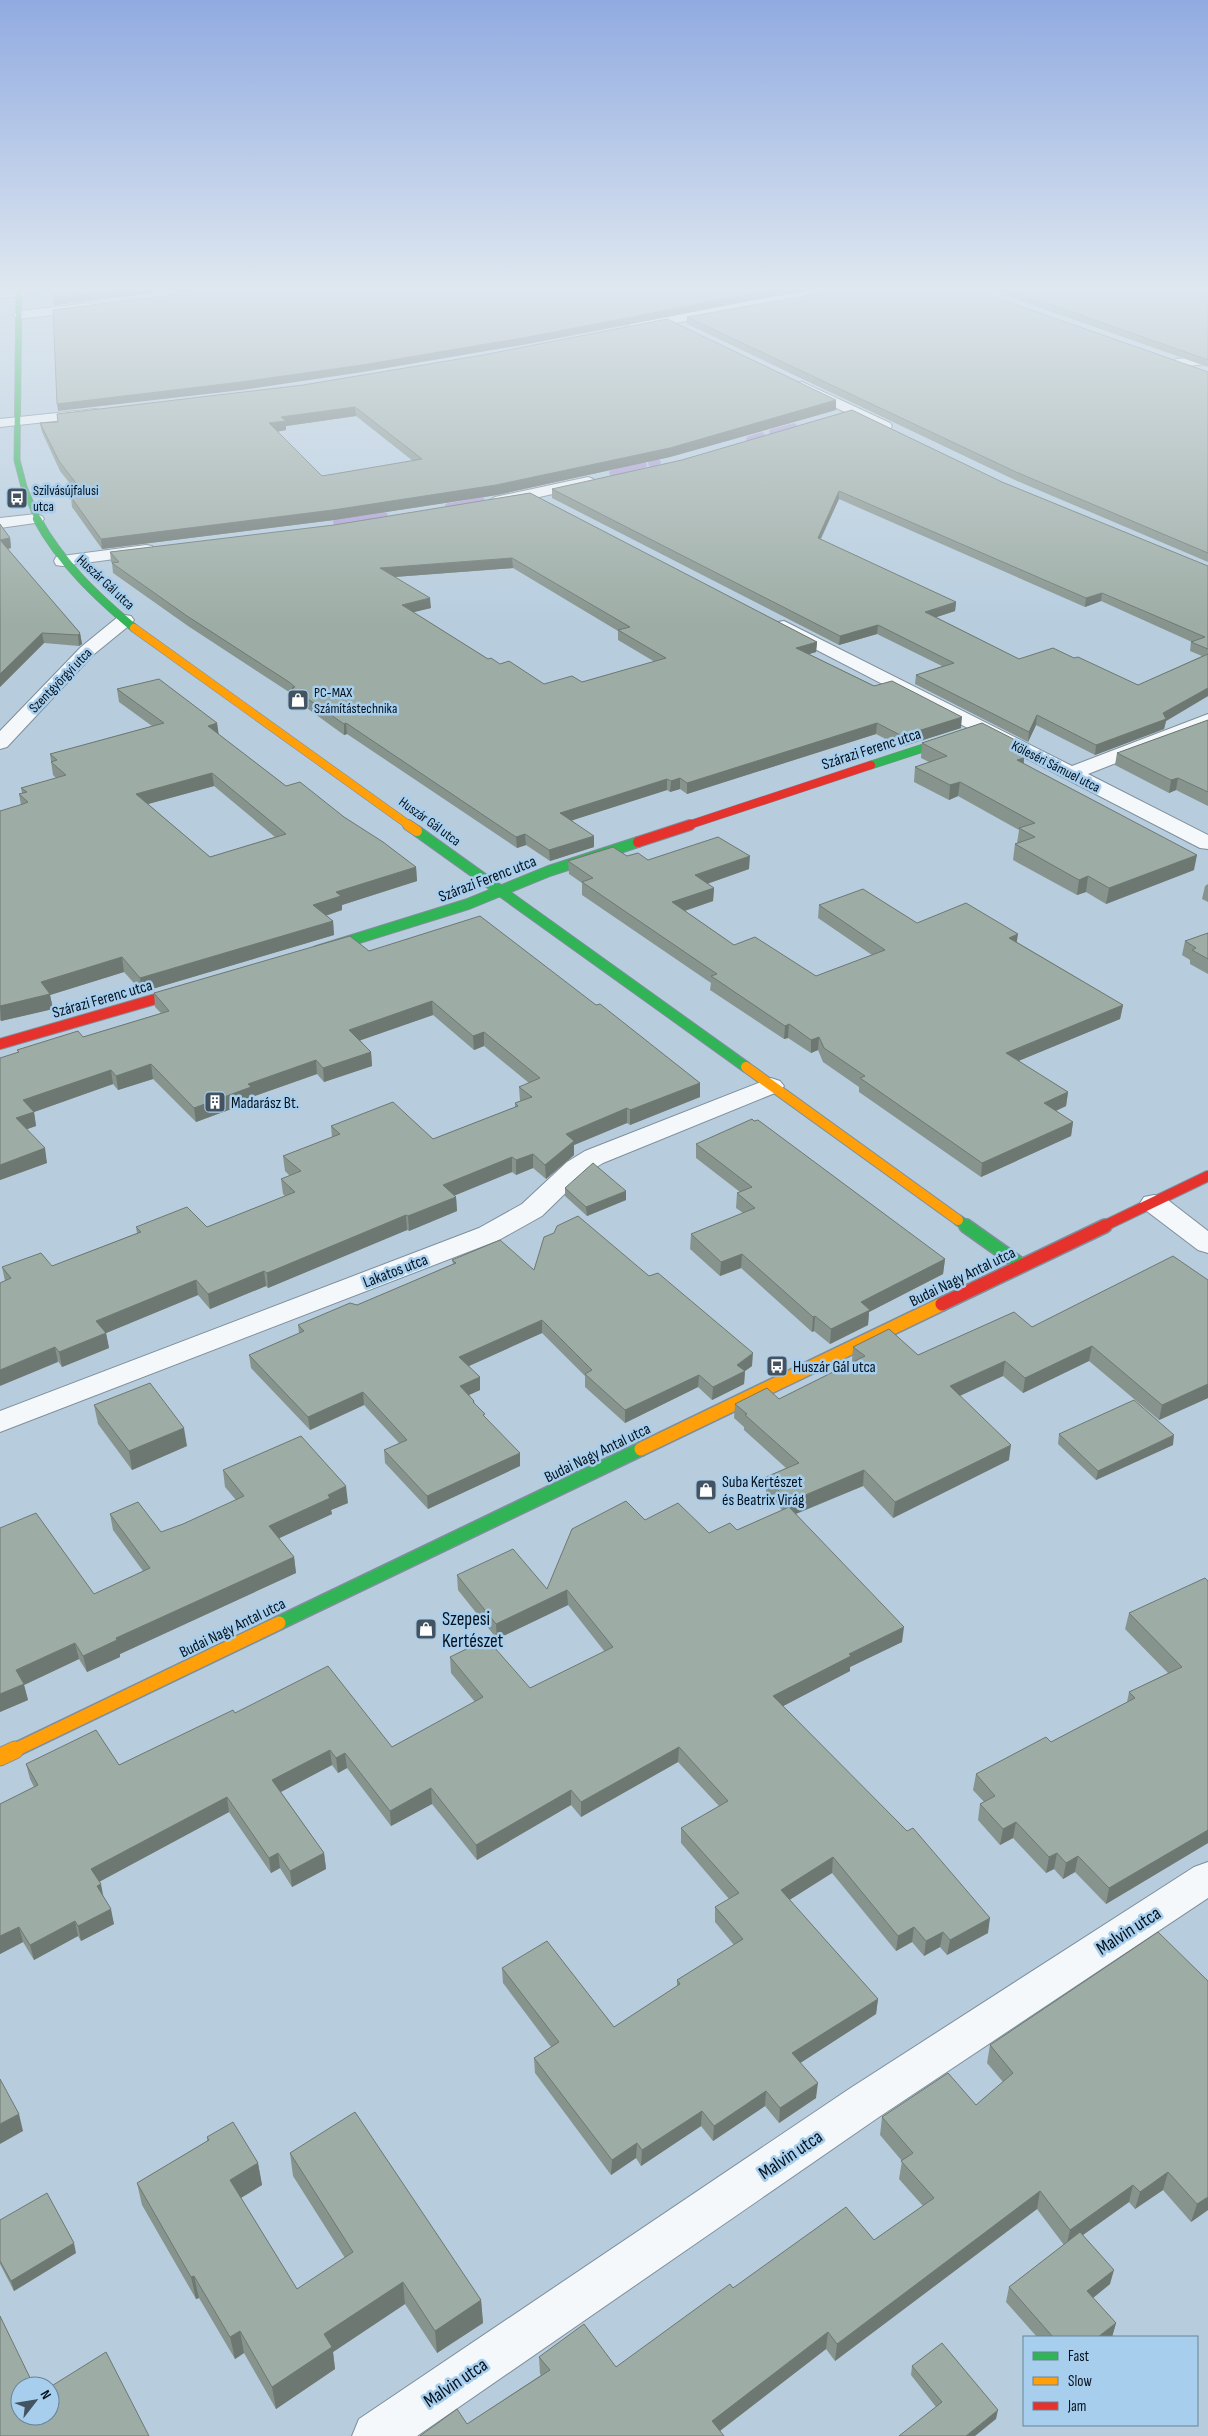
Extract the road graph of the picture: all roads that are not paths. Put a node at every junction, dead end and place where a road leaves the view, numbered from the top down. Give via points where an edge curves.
1 (18, 399) edge
2 (827, 399) edge
3 (852, 411) junction
4 (111, 412) edge
5 (834, 417) edge
6 (18, 421) junction
7 (0, 423) edge
8 (897, 432) edge
9 (603, 479) edge
10 (532, 494) junction
11 (477, 505) edge
12 (558, 508) edge
13 (36, 519) junction
14 (0, 523) edge
15 (164, 548) edge
16 (62, 561) junction
17 (771, 619) edge
18 (124, 620) junction
19 (0, 713) edge
20 (27, 714) junction
21 (1208, 720) edge
22 (982, 729) junction
23 (0, 743) edge
24 (1071, 773) junction
25 (1208, 843) edge
26 (501, 891) junction
27 (306, 954) edge
28 (202, 985) edge
29 (0, 1044) edge
30 (771, 1086) junction
31 (1208, 1176) edge
32 (1154, 1203) junction
33 (1208, 1244) edge
34 (1021, 1265) junction
35 (0, 1422) edge
36 (0, 1757) edge
37 (1208, 1878) edge
38 (376, 2436) edge

1 - 6 street, Huszár Gál utca
2 - 3 street
3 - 5 street
3 - 8 street
4 - 6 street
6 - 7 street
6 - 13 street, Huszár Gál utca via 20,478
9 - 10 street
10 - 11 street
10 - 12 street
13 - 14 street
13 - 16 street, Huszár Gál utca
15 - 16 street
16 - 18 street, Huszár Gál utca
17 - 22 street, Köleséri Sámuel utca
18 - 20 street, Szentgyörgyi utca via 87,651
18 - 26 street, Huszár Gál utca
19 - 20 street
20 - 23 street, Szentgyörgyi utca
21 - 24 street
22 - 24 street, Köleséri Sámuel utca
22 - 26 street, Szárazi Ferenc utca via 549,871
24 - 25 street, Köleséri Sámuel utca
26 - 27 street, Szárazi Ferenc utca via 438,914
26 - 30 street, Huszár Gál utca
28 - 29 street, Szárazi Ferenc utca
30 - 34 street, Huszár Gál utca
30 - 35 street, Lakatos utca via 594,1157 576,1168 532,1210 489,1234
31 - 32 street, Budai Nagy Antal utca
32 - 33 street
32 - 34 street, Budai Nagy Antal utca
34 - 36 street, Budai Nagy Antal utca
37 - 38 street, Malvin utca via 856,2109

